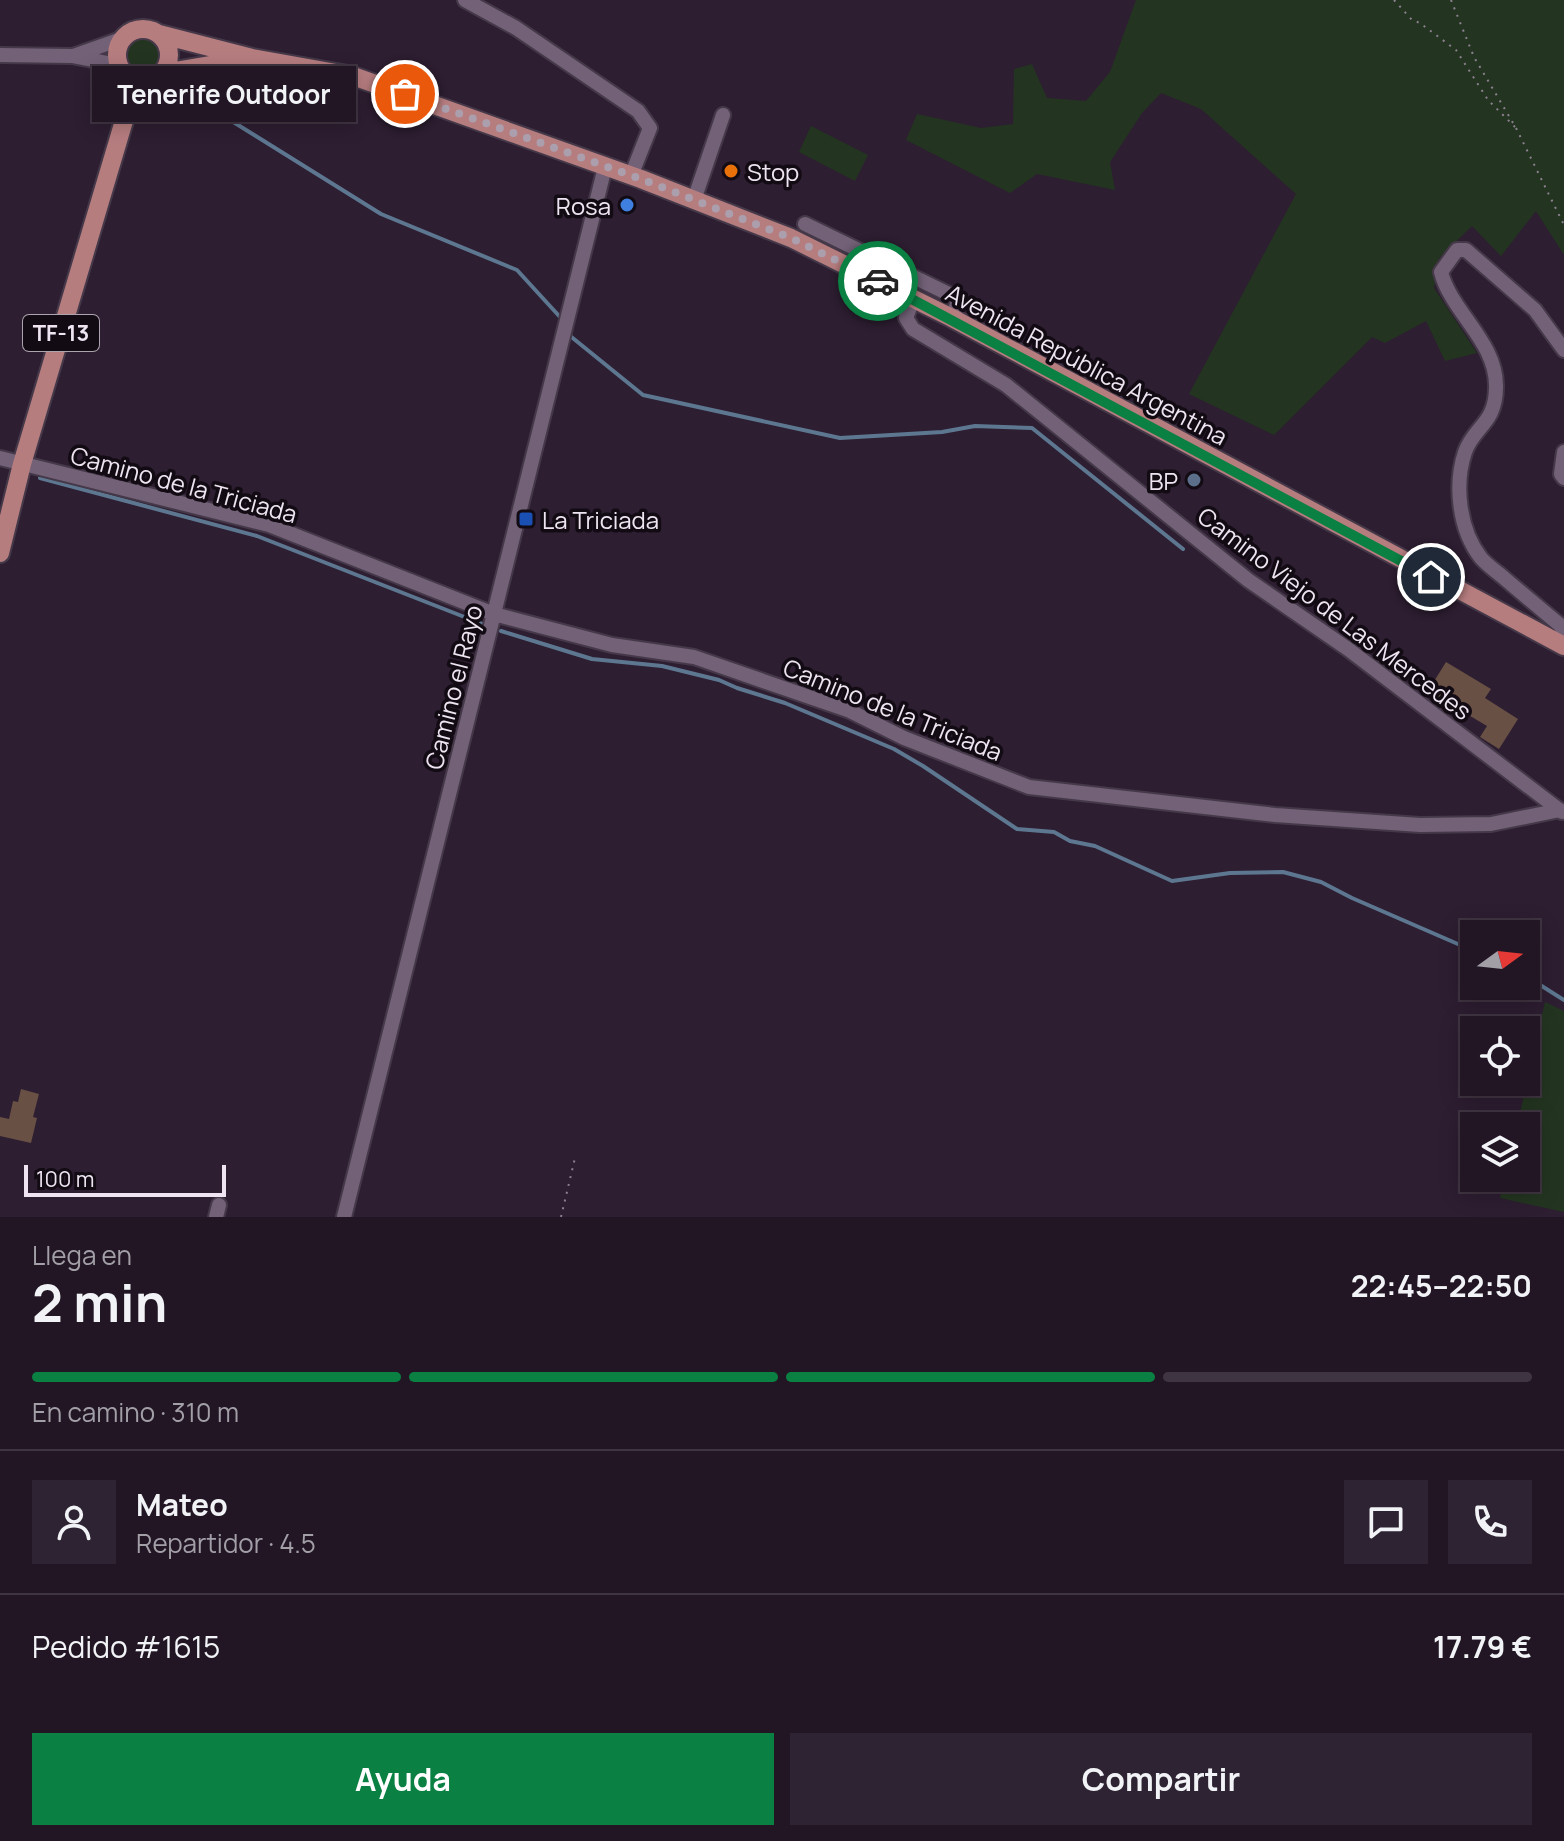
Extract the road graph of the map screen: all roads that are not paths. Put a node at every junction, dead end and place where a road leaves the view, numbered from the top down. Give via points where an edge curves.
1 (465, 0) edge
2 (487, 4) edge
3 (159, 34) junction
4 (121, 39) junction
5 (0, 55) edge
6 (72, 56) junction
7 (252, 58) junction
8 (122, 70) junction
9 (157, 77) junction
10 (126, 114) junction
11 (723, 115) dead end
12 (605, 167) junction
13 (631, 176) junction
14 (694, 200) junction
15 (805, 224) dead end
16 (913, 299) junction
17 (952, 318) junction
18 (1564, 350) edge
19 (1564, 452) edge
20 (0, 458) edge
21 (22, 464) junction
22 (1564, 478) edge
23 (0, 553) edge
24 (494, 614) junction
25 (1564, 635) edge
26 (1564, 646) edge
27 (1562, 811) edge
28 (344, 1217) edge

1 - 2 street
2 - 13 street via 646,120 648,137
3 - 4 main road via 143,28
3 - 7 main road, Avenida República Argentina
3 - 9 main road via 169,53 168,64
4 - 6 street
4 - 8 main road, TF-13 via 117,47
5 - 6 street
6 - 8 street
7 - 9 main road, Avenida República Argentina
7 - 12 main road, Avenida República Argentina via 353,76
8 - 9 main road via 143,82
8 - 10 main road, TF-13
9 - 10 main road, TF-13
10 - 21 main road, TF-13
11 - 14 street
12 - 13 main road, Avenida República Argentina
12 - 24 street, Camino el Rayo
13 - 14 main road, Avenida República Argentina
14 - 16 main road, Avenida República Argentina via 791,238
15 - 17 street via 959,299
16 - 17 main road, Avenida República Argentina
16 - 27 street, Camino Viejo de Las Mercedes via 906,318 913,329 1006,385 1248,580
17 - 26 main road, Avenida República Argentina
18 - 25 street via 1535,310 1466,250 1457,250 1441,272 1443,283 1476,330 1497,385 1491,416 1462,460 1461,507 1482,559 1561,626
19 - 22 street
20 - 21 street, Camino de la Triciada
21 - 23 main road, TF-13
21 - 24 street, Camino de la Triciada via 269,525
24 - 27 street, Camino de la Triciada via 612,645 694,657 850,711 1029,787 1275,815 1420,825 1491,824
24 - 28 street, Camino el Rayo

